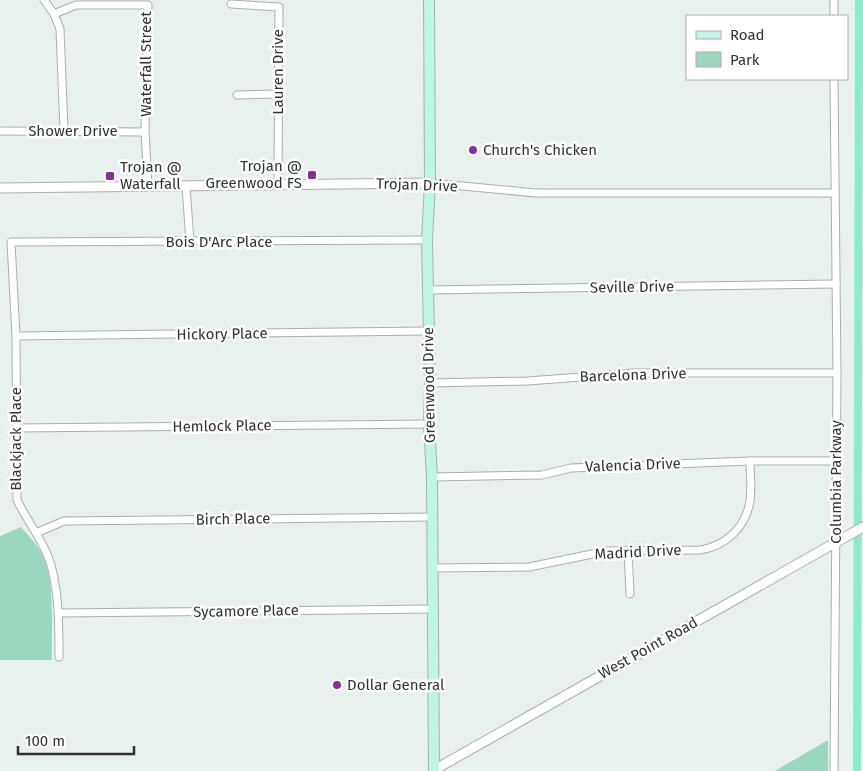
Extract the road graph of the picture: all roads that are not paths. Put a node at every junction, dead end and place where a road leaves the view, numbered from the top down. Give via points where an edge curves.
1 (44, 0) edge
2 (429, 0) edge
3 (834, 0) edge
4 (231, 4) dead end
5 (54, 14) junction
6 (834, 15) edge
7 (834, 80) edge
8 (237, 94) dead end
9 (278, 94) junction
10 (0, 131) edge
11 (64, 131) junction
12 (145, 132) junction
13 (430, 182) junction
14 (278, 185) junction
15 (148, 186) junction
16 (186, 186) junction
17 (0, 188) edge
18 (834, 193) junction
19 (427, 240) junction
20 (11, 242) joint
21 (190, 242) junction
22 (836, 284) junction
23 (427, 290) junction
24 (428, 331) junction
25 (16, 336) junction
26 (837, 374) junction
27 (430, 383) junction
28 (429, 424) junction
29 (16, 428) junction
30 (836, 460) junction
31 (750, 461) junction
32 (432, 477) junction
33 (432, 517) junction
34 (863, 527) edge
35 (36, 533) junction
36 (840, 540) junction
37 (628, 550) junction
38 (432, 568) junction
39 (630, 594) dead end
40 (432, 609) junction
41 (59, 613) junction
42 (59, 657) dead end
43 (434, 770) edge
44 (834, 771) edge

1 - 5 street
2 - 13 main road, Greenwood Drive
3 - 6 street
4 - 9 street, Lauren Drive via 279,7
5 - 11 street via 62,44
5 - 12 street, Waterfall Street via 76,5 148,5
7 - 18 street, Columbia Parkway
8 - 9 street
9 - 14 street, Lauren Drive
10 - 11 street, Shower Drive
11 - 12 street, Shower Drive
12 - 15 street, Waterfall Street
13 - 14 street, Trojan Drive
13 - 18 street, Trojan Drive via 536,193
13 - 19 main road, Greenwood Drive
14 - 16 street, Trojan Drive
15 - 16 street, Trojan Drive
15 - 17 street, Trojan Drive
16 - 21 street
18 - 22 street, Columbia Parkway
19 - 21 street, Bois D'Arc Place
19 - 23 main road, Greenwood Drive
20 - 21 street, Bois D'Arc Place
20 - 25 street, Blackjack Place
22 - 23 street, Seville Drive
22 - 26 street, Columbia Parkway
23 - 24 main road, Greenwood Drive
24 - 25 street, Hickory Place
24 - 27 main road, Greenwood Drive
25 - 29 street, Blackjack Place
26 - 27 street, Barcelona Drive via 633,373 528,381
26 - 30 street, Columbia Parkway
27 - 28 main road, Greenwood Drive
28 - 29 street, Hemlock Place
28 - 32 main road, Greenwood Drive
29 - 35 street, Blackjack Place via 17,500
30 - 31 street, Valencia Drive
30 - 36 street, Columbia Parkway
31 - 32 street, Valencia Drive via 571,468 542,475
31 - 37 street, Madrid Drive via 747,514 739,528 722,543 700,550
32 - 33 main road, Greenwood Drive
33 - 35 street, Birch Place via 64,521
33 - 38 main road, Greenwood Drive
34 - 36 street, West Point Road
35 - 41 street, Blackjack Place via 52,567
36 - 43 street, West Point Road
36 - 44 street, Columbia Parkway
37 - 38 street, Madrid Drive via 587,554 530,567
37 - 39 street
38 - 40 main road, Greenwood Drive
40 - 41 street, Sycamore Place
40 - 43 main road, Greenwood Drive
41 - 42 street, Blackjack Place

